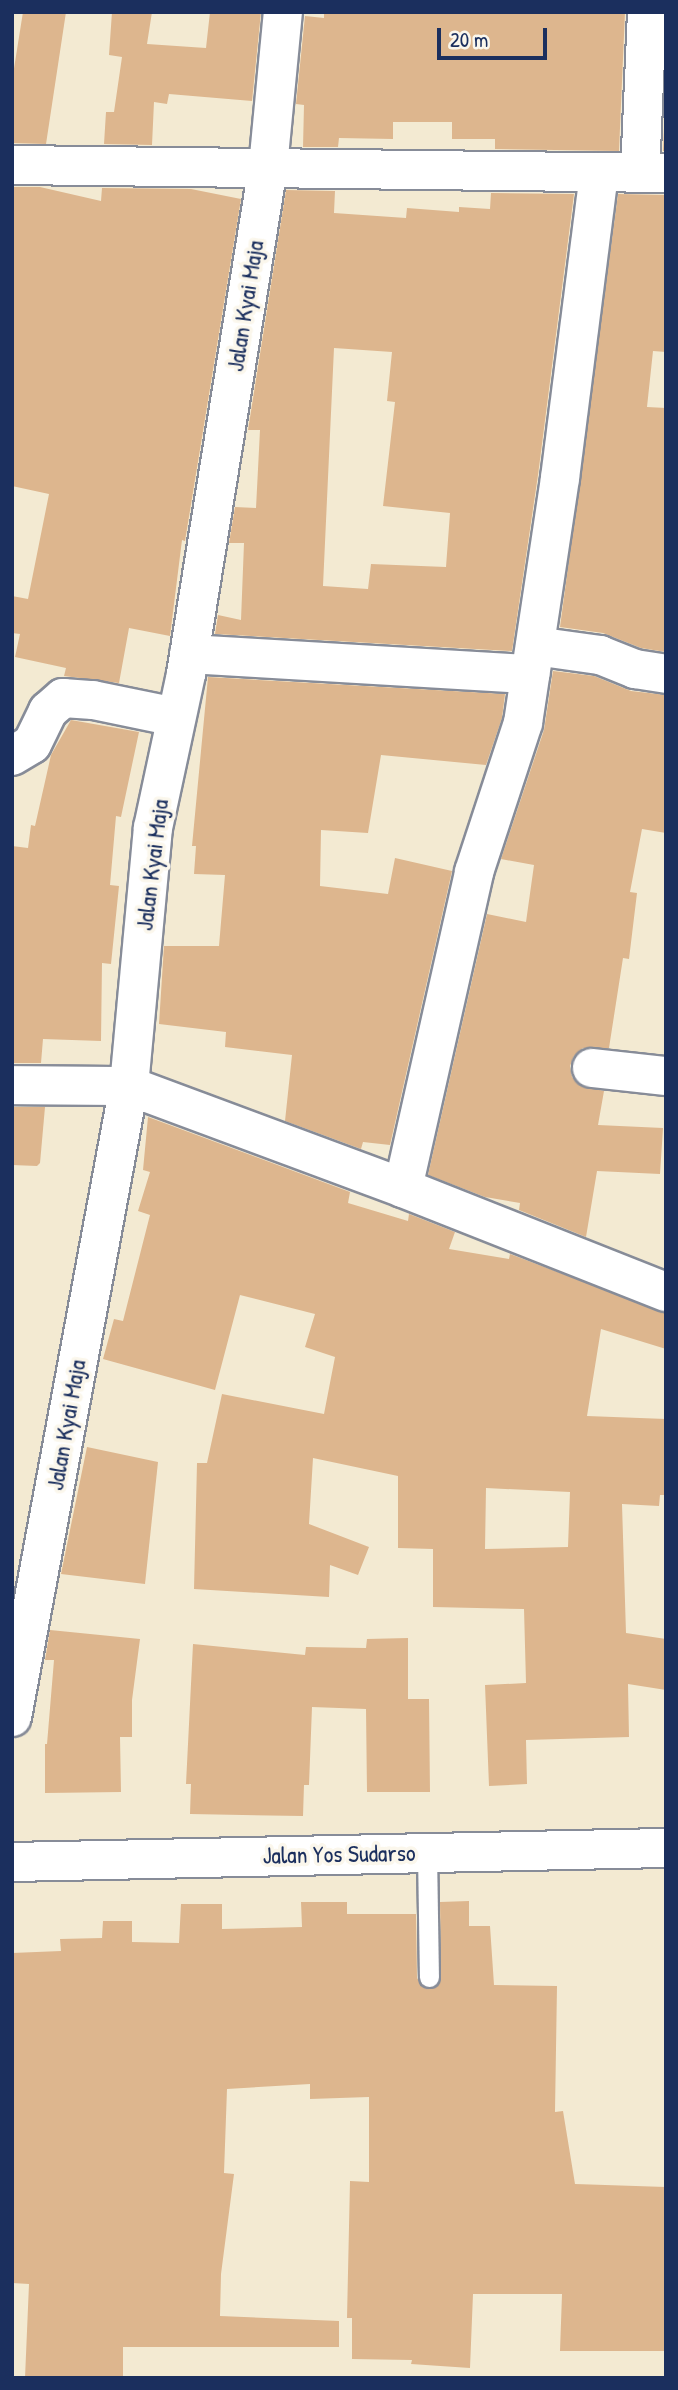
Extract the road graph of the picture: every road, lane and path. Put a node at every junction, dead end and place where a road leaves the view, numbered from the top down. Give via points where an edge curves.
1 (283, 12) edge
2 (646, 12) edge
3 (12, 165) edge
4 (268, 167) junction
5 (599, 172) junction
6 (653, 173) edge
7 (189, 654) junction
8 (533, 660) junction
9 (666, 674) edge
10 (176, 717) junction
11 (12, 756) edge
12 (592, 1068) dead end
13 (666, 1076) edge
14 (12, 1085) edge
15 (129, 1086) junction
16 (403, 1188) junction
17 (666, 1292) edge
18 (12, 1717) edge
19 (666, 1848) edge
20 (427, 1852) junction
21 (12, 1862) edge
22 (429, 1977) dead end

1 - 4 main road, Jalan Kyai Maja
2 - 6 main road
3 - 4 main road
4 - 5 main road
4 - 7 main road, Jalan Kyai Maja
5 - 6 main road
5 - 8 main road
7 - 8 main road
7 - 10 main road, Jalan Kyai Maja
8 - 9 main road via 600,655 635,669
8 - 16 main road via 523,723 474,872
10 - 11 main road via 93,699 63,698 48,711 32,744
10 - 15 main road, Jalan Kyai Maja via 153,828
12 - 13 main road
14 - 15 main road
15 - 16 main road
15 - 18 main road, Jalan Kyai Maja
16 - 17 main road
19 - 20 main road, Jalan Yos Sudarso
20 - 21 main road, Jalan Yos Sudarso
20 - 22 lane

